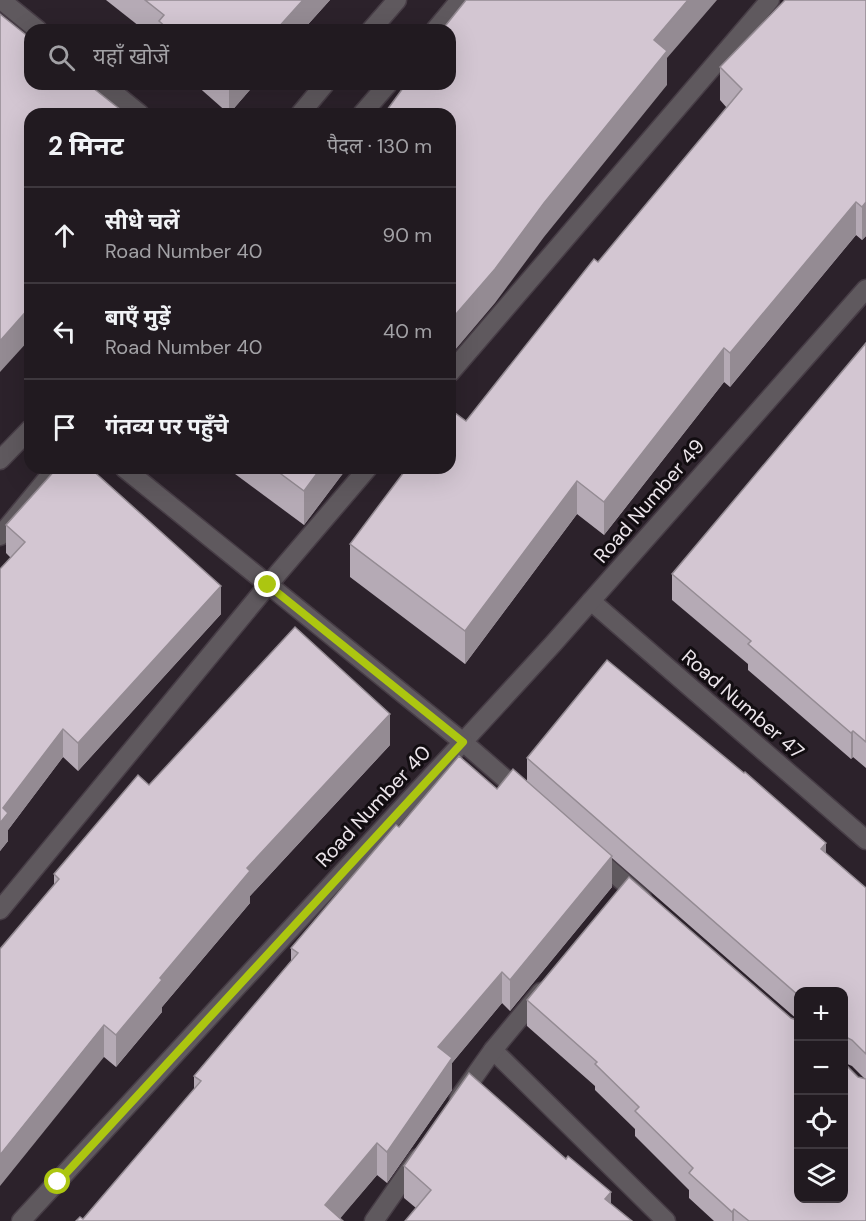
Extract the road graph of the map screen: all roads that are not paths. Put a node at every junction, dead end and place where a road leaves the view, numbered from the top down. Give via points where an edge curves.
1 (1, 0) edge
2 (397, 0) edge
3 (460, 0) edge
4 (770, 0) edge
5 (31, 24) edge
6 (376, 24) edge
7 (440, 24) edge
8 (110, 90) edge
9 (320, 90) edge
10 (383, 90) edge
11 (133, 108) edge
12 (305, 108) edge
13 (367, 108) edge
14 (865, 291) edge
15 (456, 366) edge
16 (24, 435) edge
17 (0, 460) edge
18 (51, 474) edge
19 (131, 474) edge
20 (363, 474) edge
21 (0, 536) edge
22 (268, 585) junction
23 (591, 601) junction
24 (463, 742) junction
25 (541, 810) edge
26 (866, 840) edge
27 (585, 848) edge
28 (655, 909) edge
29 (0, 910) edge
30 (553, 977) edge
31 (494, 1050) junction
32 (447, 1116) edge
33 (427, 1144) edge
34 (21, 1221) edge
35 (374, 1221) edge
36 (666, 1221) edge

1 - 5 street
2 - 6 street
3 - 7 street
4 - 15 street
8 - 11 street
9 - 12 street
10 - 13 street
14 - 23 street, Road Number 49
16 - 17 street
18 - 21 street
19 - 22 street, Road Number 40
20 - 22 street
22 - 24 street, Road Number 40
22 - 29 street
23 - 24 street, Road Number 49
23 - 26 street, Road Number 47
24 - 25 street
24 - 34 street, Road Number 40
27 - 28 street via 625,891
30 - 31 street
31 - 32 street
31 - 36 street
33 - 35 street

